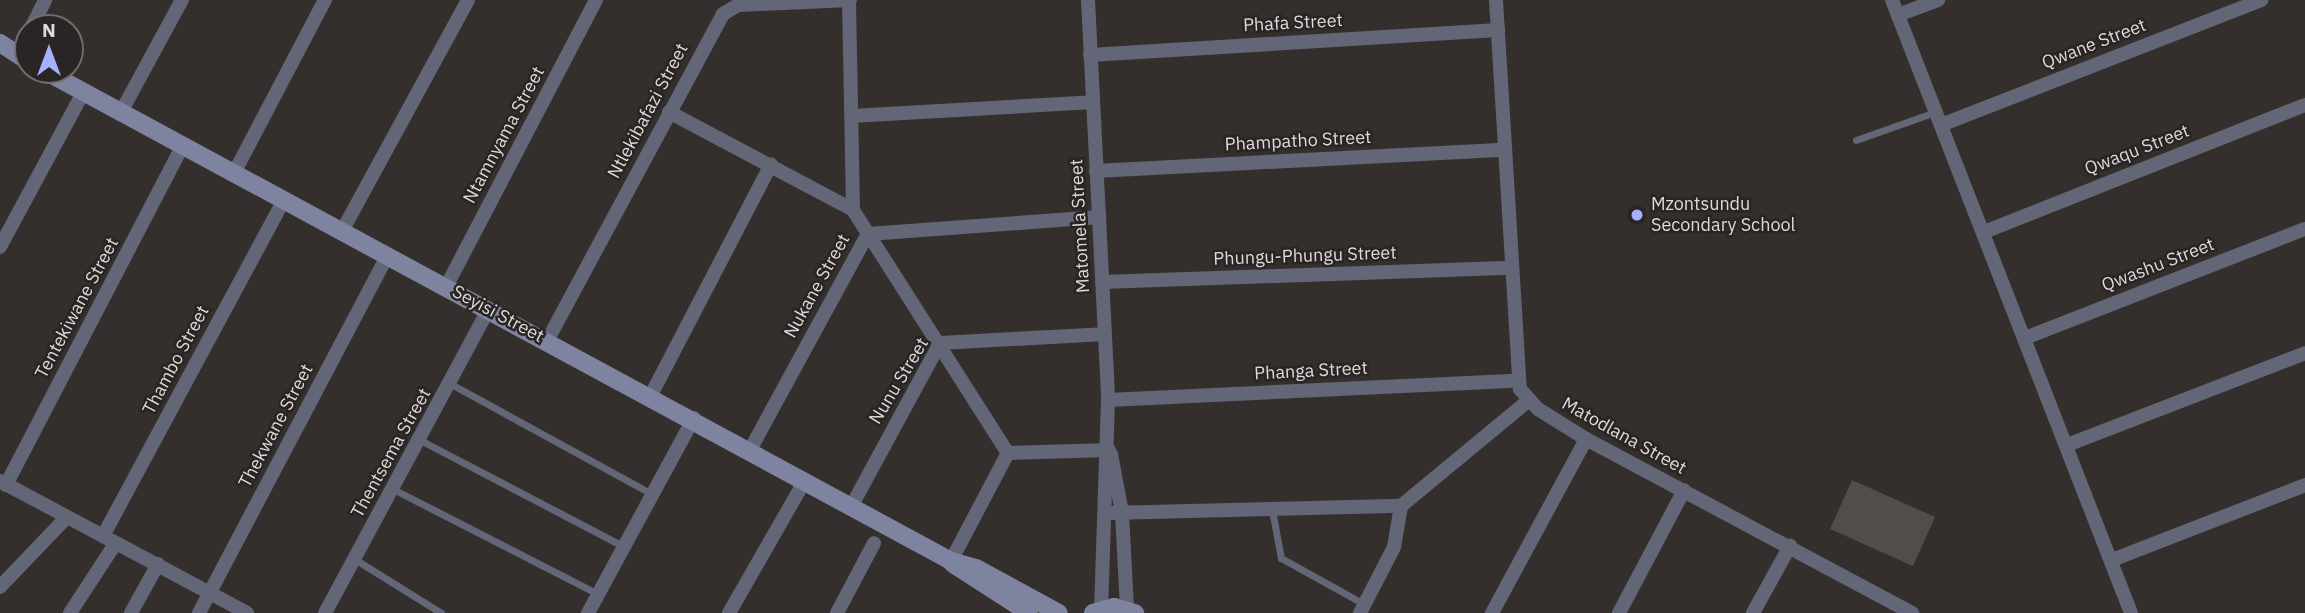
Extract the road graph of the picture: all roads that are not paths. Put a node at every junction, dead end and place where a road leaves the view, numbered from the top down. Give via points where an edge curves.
1 (182, 0) edge
2 (326, 0) edge
3 (468, 0) edge
4 (596, 0) edge
5 (850, 0) edge
6 (1088, 0) edge
7 (1496, 0) edge
8 (1892, 0) edge
9 (1938, 0) edge
10 (2261, 0) edge
11 (1898, 15) junction
12 (1498, 30) junction
13 (1090, 55) junction
14 (67, 84) edge
15 (83, 93) junction
16 (1093, 102) junction
17 (2305, 105) edge
18 (669, 113) junction
19 (120, 114) junction
20 (852, 116) junction
21 (1938, 118) junction
22 (1856, 141) dead end
23 (181, 149) junction
24 (1503, 150) junction
25 (771, 164) junction
26 (1096, 170) junction
27 (233, 175) junction
28 (283, 202) junction
29 (853, 210) junction
30 (1099, 217) junction
31 (2305, 229) edge
32 (1984, 232) junction
33 (341, 233) junction
34 (868, 234) junction
35 (0, 247) edge
36 (387, 257) junction
37 (1510, 268) junction
38 (1102, 282) junction
39 (446, 287) junction
40 (488, 310) junction
41 (1104, 334) junction
42 (2025, 338) junction
43 (547, 341) junction
44 (940, 343) junction
45 (2305, 352) edge
46 (1516, 381) junction
47 (451, 384) junction
48 (651, 395) junction
49 (1108, 400) junction
50 (1529, 400) junction
51 (694, 418) junction
52 (1586, 439) junction
53 (420, 440) junction
54 (2067, 445) junction
55 (750, 450) junction
56 (1109, 450) junction
57 (1008, 453) junction
58 (804, 482) junction
59 (3, 483) edge
60 (2305, 485) edge
61 (393, 489) junction
62 (1684, 490) junction
63 (652, 494) junction
64 (1401, 506) junction
65 (851, 507) junction
66 (1272, 510) junction
67 (1115, 513) junction
68 (66, 518) junction
69 (109, 540) junction
70 (874, 543) dead end
71 (624, 546) junction
72 (1790, 546) junction
73 (356, 559) junction
74 (2112, 560) junction
75 (951, 561) junction
76 (158, 564) junction
77 (0, 587) edge
78 (210, 591) junction
79 (598, 594) junction
80 (1887, 607) edge
81 (1362, 608) edge
82 (1097, 611) edge
83 (1131, 611) edge
84 (70, 613) edge
85 (131, 613) edge
86 (199, 613) edge
87 (247, 613) edge
88 (325, 613) edge
89 (441, 613) edge
90 (588, 613) edge
91 (729, 613) edge
92 (837, 613) edge
93 (1029, 613) edge
94 (1059, 613) edge
95 (1492, 613) edge
96 (1619, 613) edge
97 (1754, 613) edge
98 (1912, 613) edge
99 (2131, 613) edge

1 - 19 street
2 - 27 street
3 - 33 street
4 - 39 street, Ntamnyama Street
5 - 18 street, Ntlekibafazi Street via 738,5 714,27
5 - 20 street
6 - 13 street, Matomela Street
7 - 12 street
8 - 11 street
9 - 11 street
10 - 21 street, Qwane Street
11 - 21 street
12 - 13 street, Phafa Street
12 - 24 street
13 - 16 street, Matomela Street
14 - 15 street, Seyisi Street
15 - 19 street, Seyisi Street
15 - 35 street
16 - 20 street
16 - 26 street, Matomela Street
17 - 32 street, Qwaqu Street
18 - 25 street
18 - 43 street, Ntlekibafazi Street
19 - 23 street, Seyisi Street
20 - 29 street
21 - 22 lane
21 - 32 street
23 - 27 street, Seyisi Street
23 - 59 street, Tentekiwane Street
24 - 26 street, Phampatho Street
24 - 37 street
25 - 29 street
25 - 48 street
26 - 30 street, Matomela Street
27 - 28 street, Seyisi Street
28 - 33 street, Seyisi Street
28 - 69 street, Thambo Street
29 - 34 street
30 - 34 street, Nukane Street
30 - 38 street, Matomela Street
31 - 42 street, Qwashu Street
32 - 42 street
33 - 36 street, Seyisi Street
34 - 44 street
34 - 55 street, Nukane Street
36 - 39 street, Seyisi Street
36 - 78 street, Thekwane Street
37 - 38 street, Phungu-Phungu Street
37 - 46 street
38 - 41 street, Matomela Street
39 - 40 street, Seyisi Street
40 - 43 street, Seyisi Street
40 - 47 street, Thentsema Street
41 - 44 street, Nunu Street
41 - 49 street, Matomela Street
42 - 54 street
43 - 48 street, Seyisi Street
44 - 57 street
44 - 65 street, Nunu Street
45 - 54 street
46 - 49 street, Phanga Street
46 - 50 street, Matodlana Street
47 - 53 street, Thentsema Street
47 - 63 lane
48 - 51 street, Seyisi Street
49 - 56 street, Matomela Street
50 - 52 street, Matodlana Street
50 - 64 street
51 - 55 street, Seyisi Street
51 - 63 street
52 - 62 street, Matodlana Street
52 - 95 street
53 - 61 street, Thentsema Street
53 - 71 lane
54 - 74 street
55 - 58 street, Seyisi Street
56 - 57 street
56 - 67 street, Matomela Street
57 - 75 street
58 - 65 street, Seyisi Street
58 - 91 street
59 - 68 street
60 - 74 street
61 - 73 street, Thentsema Street
61 - 79 lane
62 - 72 street, Matodlana Street
62 - 96 street
63 - 71 street
64 - 66 street
64 - 81 street via 1394,547
65 - 75 street, Seyisi Street
66 - 67 street
66 - 81 lane via 1281,558
67 - 82 street, Matomela Street
67 - 83 street, Matomela Street
68 - 69 street
68 - 77 street
69 - 76 street
69 - 84 street, Thambo Street
70 - 92 street
71 - 79 street
72 - 80 street, Matodlana Street
72 - 97 street
73 - 88 street, Thentsema Street
73 - 89 lane
74 - 99 street
75 - 93 street, Seyisi Street
75 - 94 street, Seyisi Street via 976,568
76 - 78 street
76 - 85 street
78 - 86 street, Thekwane Street
78 - 87 street
79 - 90 street
80 - 98 street, Matodlana Street
82 - 83 street

